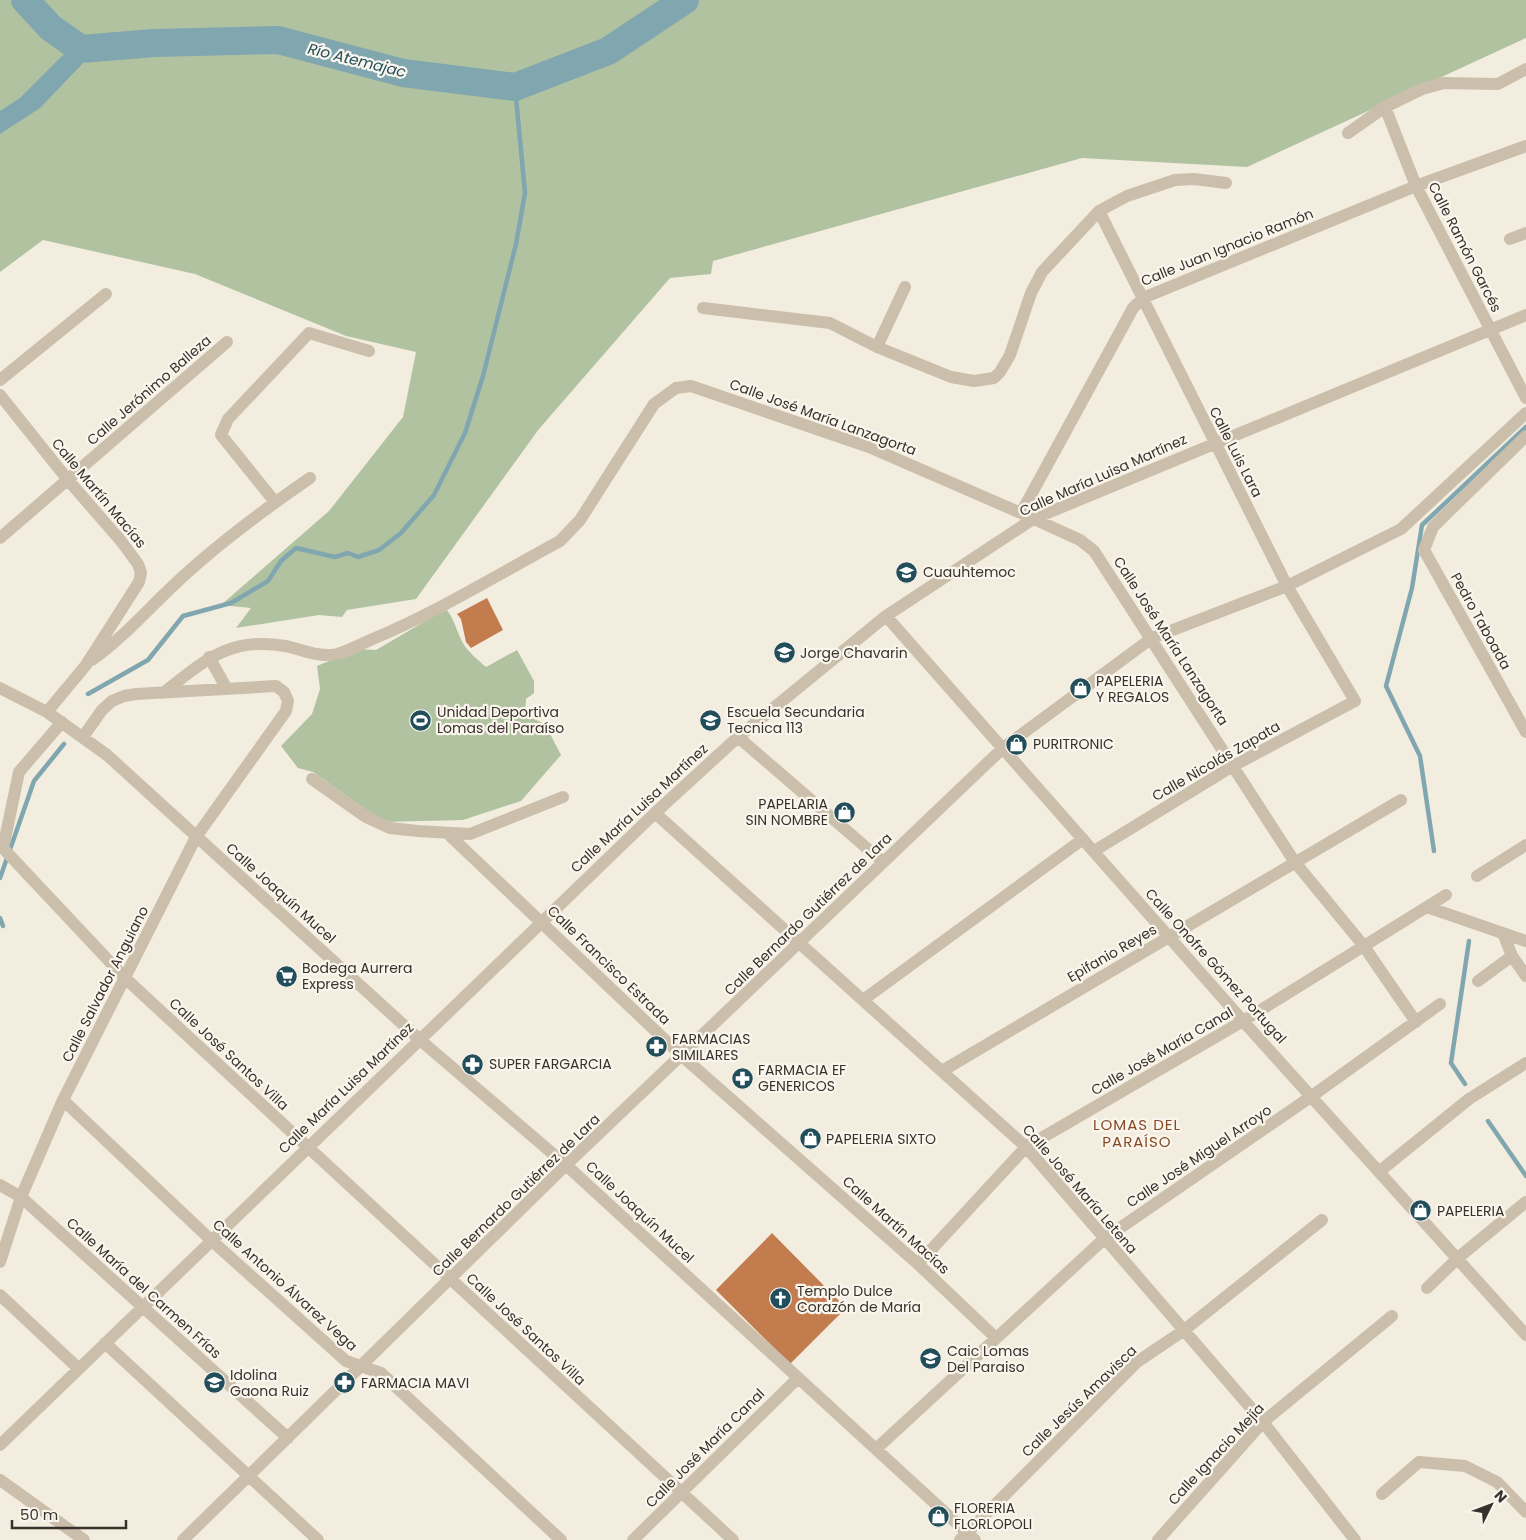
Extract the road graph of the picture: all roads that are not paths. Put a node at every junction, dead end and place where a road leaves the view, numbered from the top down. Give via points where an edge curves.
1 (1526, 69) edge
2 (1384, 107) junction
3 (1348, 133) dead end
4 (1526, 146) edge
5 (1226, 183) dead end
6 (1416, 186) junction
7 (1099, 211) junction
8 (1526, 233) edge
9 (1510, 239) dead end
10 (904, 287) dead end
11 (106, 294) dead end
12 (1143, 298) junction
13 (703, 308) dead end
14 (1526, 315) edge
15 (1490, 329) junction
16 (227, 342) dead end
17 (877, 347) junction
18 (369, 351) dead end
19 (0, 380) edge
20 (0, 395) edge
21 (1526, 398) edge
22 (1526, 413) edge
23 (1526, 436) edge
24 (1215, 443) junction
25 (310, 478) dead end
26 (68, 480) junction
27 (275, 502) junction
28 (1021, 513) junction
29 (1033, 519) junction
30 (0, 538) edge
31 (1287, 586) junction
32 (886, 616) junction
33 (1152, 638) junction
34 (209, 657) junction
35 (86, 665) junction
36 (227, 689) junction
37 (2, 691) edge
38 (163, 693) junction
39 (1355, 701) joint
40 (47, 712) junction
41 (62, 722) junction
42 (1526, 732) edge
43 (83, 737) junction
44 (738, 737) junction
45 (1003, 748) junction
46 (1232, 766) junction
47 (312, 779) dead end
48 (563, 797) dead end
49 (1401, 800) dead end
50 (655, 813) junction
51 (447, 833) junction
52 (196, 837) junction
53 (1083, 839) junction
54 (1526, 845) edge
55 (1, 847) edge
56 (1094, 851) junction
57 (1294, 861) junction
58 (883, 862) junction
59 (1477, 876) dead end
60 (1446, 894) dead end
61 (1427, 906) junction
62 (542, 921) junction
63 (1503, 933) junction
64 (1170, 937) junction
65 (1526, 941) edge
66 (800, 942) junction
67 (1363, 945) junction
68 (1512, 956) junction
69 (1526, 976) edge
70 (125, 978) junction
71 (1478, 981) dead end
72 (863, 1000) junction
73 (1440, 1004) dead end
74 (1244, 1021) junction
75 (1416, 1022) junction
76 (419, 1038) junction
77 (682, 1056) junction
78 (1526, 1063) edge
79 (942, 1071) junction
80 (1312, 1096) junction
81 (63, 1100) junction
82 (775, 1136) joint
83 (1026, 1146) junction
84 (307, 1147) junction
85 (566, 1165) junction
86 (1380, 1171) junction
87 (0, 1186) edge
88 (21, 1197) junction
89 (1526, 1202) edge
90 (1322, 1220) dead end
91 (1104, 1239) junction
92 (211, 1240) junction
93 (1459, 1258) junction
94 (0, 1262) edge
95 (918, 1264) junction
96 (450, 1279) junction
97 (1427, 1288) dead end
98 (0, 1294) edge
99 (142, 1307) junction
100 (1392, 1316) dead end
101 (1183, 1331) junction
102 (1526, 1334) edge
103 (996, 1338) junction
104 (105, 1344) junction
105 (362, 1367) junction
106 (79, 1369) junction
107 (798, 1378) junction
108 (1263, 1422) junction
109 (288, 1438) junction
110 (0, 1445) edge
111 (876, 1449) junction
112 (249, 1476) junction
113 (0, 1480) edge
114 (681, 1493) junction
115 (1382, 1494) dead end
116 (1526, 1512) edge
117 (967, 1538) edge
118 (84, 1540) edge
119 (183, 1540) edge
120 (318, 1540) edge
121 (560, 1540) edge
122 (633, 1540) edge
123 (732, 1540) edge
124 (1158, 1540) edge
125 (1355, 1540) edge

1 - 2 street via 1498,84 1444,83 1422,89
2 - 3 street
2 - 6 street, Calle Ramón Garcés
4 - 6 street, Calle Juan Ignacio Ramón
5 - 7 street via 1175,180 1127,196
6 - 12 street, Calle Juan Ignacio Ramón
6 - 15 street, Calle Ramón Garcés
7 - 12 street, Calle Luis Lara
7 - 17 street via 1042,272 1031,293 1010,355 994,378 974,381 951,377
8 - 9 street
10 - 17 street
11 - 19 street
12 - 24 street, Calle Luis Lara
12 - 28 street, Calle Juan Ignacio Ramón via 1133,308
13 - 17 street via 830,323
14 - 15 street, Calle María Luisa Martínez
15 - 21 street, Calle Ramón Garcés
15 - 24 street, Calle María Luisa Martínez
16 - 26 street, Calle Jerónimo Balleza
18 - 27 street via 309,333 228,419 222,435
20 - 26 street, Calle Martín Macías
22 - 31 street, Calle Bernardo Gutiérrez de Lara via 1401,528
23 - 42 street, Pedro Taboada via 1433,527 1424,550
24 - 29 street, Calle María Luisa Martínez
24 - 31 street, Calle Luis Lara
25 - 27 street
26 - 30 street, Calle Jerónimo Balleza
26 - 35 street, Calle Martín Macías via 121,541 141,573 140,582
27 - 35 street via 176,583 133,627
28 - 29 street, Calle José María Lanzagorta
28 - 34 street, Calle José María Lanzagorta via 869,447 710,391 691,386 676,388 663,395 650,410 580,520 560,541 402,626 336,654 266,644 223,650
29 - 32 street, Calle María Luisa Martínez
29 - 33 street, Calle José María Lanzagorta via 1080,540 1094,551
31 - 33 street, Calle Bernardo Gutiérrez de Lara
31 - 39 street, Calle Luis Lara
32 - 44 street, Calle María Luisa Martínez
32 - 45 street, Calle Onofre Gómez Portugal
33 - 45 street, Calle Bernardo Gutiérrez de Lara
33 - 46 street, Calle José María Lanzagorta
34 - 36 street
34 - 38 street, Calle José María Lanzagorta
35 - 40 street, Calle Martín Macías
36 - 38 street
36 - 52 street, Calle Salvador Anguiano via 276,686 288,701 286,711
37 - 40 street, Calle Joaquín Mucel
38 - 43 street via 136,694 112,701
39 - 46 street, Calle Nicolás Zapata
40 - 41 street, Calle Joaquín Mucel
41 - 43 street, Calle Joaquín Mucel
41 - 55 street via 19,772
43 - 52 street, Calle Joaquín Mucel
44 - 50 street, Calle María Luisa Martínez
44 - 58 street
45 - 53 street, Calle Onofre Gómez Portugal
45 - 58 street, Calle Bernardo Gutiérrez de Lara
46 - 56 street, Calle Nicolás Zapata
46 - 57 street, Calle José María Lanzagorta
47 - 51 street via 366,817 390,828
48 - 51 street via 470,834
49 - 57 street, Epifanio Reyes
50 - 62 street, Calle María Luisa Martínez
50 - 66 street, Calle José María Letena
51 - 62 street, Calle Francisco Estrada
52 - 70 street, Calle Salvador Anguiano
52 - 76 street, Calle Joaquín Mucel
53 - 56 street, Calle Onofre Gómez Portugal
53 - 72 street
54 - 59 street
55 - 70 street, Calle José Santos Villa
56 - 64 street, Calle Onofre Gómez Portugal
57 - 64 street, Epifanio Reyes
57 - 67 street, Calle José María Lanzagorta
58 - 66 street, Calle Bernardo Gutiérrez de Lara
60 - 61 street, Calle José María Canal
61 - 63 street
61 - 67 street, Calle José María Canal
62 - 76 street, Calle María Luisa Martínez
62 - 77 street, Calle Francisco Estrada
63 - 65 street
63 - 68 street
64 - 74 street, Calle Onofre Gómez Portugal
64 - 79 street, Epifanio Reyes
66 - 72 street, Calle José María Letena
66 - 77 street, Calle Bernardo Gutiérrez de Lara
67 - 74 street, Calle José María Canal
67 - 75 street, Calle José María Lanzagorta
68 - 69 street
68 - 71 street
70 - 81 street, Calle Salvador Anguiano
70 - 84 street, Calle José Santos Villa
72 - 79 street, Calle José María Letena
73 - 75 street, Calle José Miguel Arroyo
74 - 80 street, Calle Onofre Gómez Portugal
74 - 83 street, Calle José María Canal
75 - 80 street, Calle José Miguel Arroyo
76 - 84 street, Calle María Luisa Martínez
76 - 85 street, Calle Joaquín Mucel
77 - 82 street, Calle Francisco Estrada
77 - 85 street, Calle Bernardo Gutiérrez de Lara
78 - 86 street via 1469,1099
79 - 83 street, Calle José María Letena
80 - 86 street, Calle Onofre Gómez Portugal
80 - 91 street, Calle José Miguel Arroyo
81 - 88 street, Calle Salvador Anguiano
81 - 92 street, Calle Antonio Álvarez Vega
82 - 95 street, Calle Martín Macías
83 - 91 street, Calle José María Letena
83 - 95 street, Calle José María Canal
84 - 92 street, Calle María Luisa Martínez
84 - 96 street, Calle José Santos Villa
85 - 96 street, Calle Bernardo Gutiérrez de Lara
85 - 107 street, Calle Joaquín Mucel
86 - 93 street, Calle Onofre Gómez Portugal
87 - 88 street, Calle María del Carmen Frías
88 - 94 street, Calle Salvador Anguiano
88 - 99 street, Calle María del Carmen Frías
89 - 93 street
90 - 101 street, Calle Jesús Amavisca
91 - 101 street, Calle José María Letena
91 - 103 street, Calle José Miguel Arroyo
92 - 99 street, Calle María Luisa Martínez
92 - 105 street, Calle Antonio Álvarez Vega via 346,1361
93 - 97 street
93 - 102 street, Calle Onofre Gómez Portugal
95 - 103 street, Calle Martín Macías
96 - 105 street, Calle Bernardo Gutiérrez de Lara
96 - 114 street, Calle José Santos Villa
98 - 106 street
99 - 104 street, Calle María Luisa Martínez
99 - 109 street, Calle María del Carmen Frías
100 - 108 street, Calle Ignacio Mejía
101 - 108 street, Calle José María Letena
101 - 117 street, Calle Jesús Amavisca via 1137,1362
103 - 111 street, Calle José Miguel Arroyo
104 - 106 street, Calle María Luisa Martínez
104 - 112 street
105 - 109 street, Calle Bernardo Gutiérrez de Lara
105 - 121 street, Calle Antonio Álvarez Vega via 381,1373
106 - 110 street, Calle María Luisa Martínez
107 - 111 street, Calle Joaquín Mucel
107 - 114 street, Calle José María Canal
108 - 124 street, Calle Ignacio Mejía
108 - 125 street, Calle José María Letena
109 - 112 street, Calle Bernardo Gutiérrez de Lara
111 - 117 street, Calle Joaquín Mucel
112 - 119 street, Calle Bernardo Gutiérrez de Lara
112 - 120 street
113 - 118 street
114 - 122 street, Calle José María Canal
114 - 123 street, Calle José Santos Villa
115 - 116 street via 1419,1462 1465,1466 1497,1482

